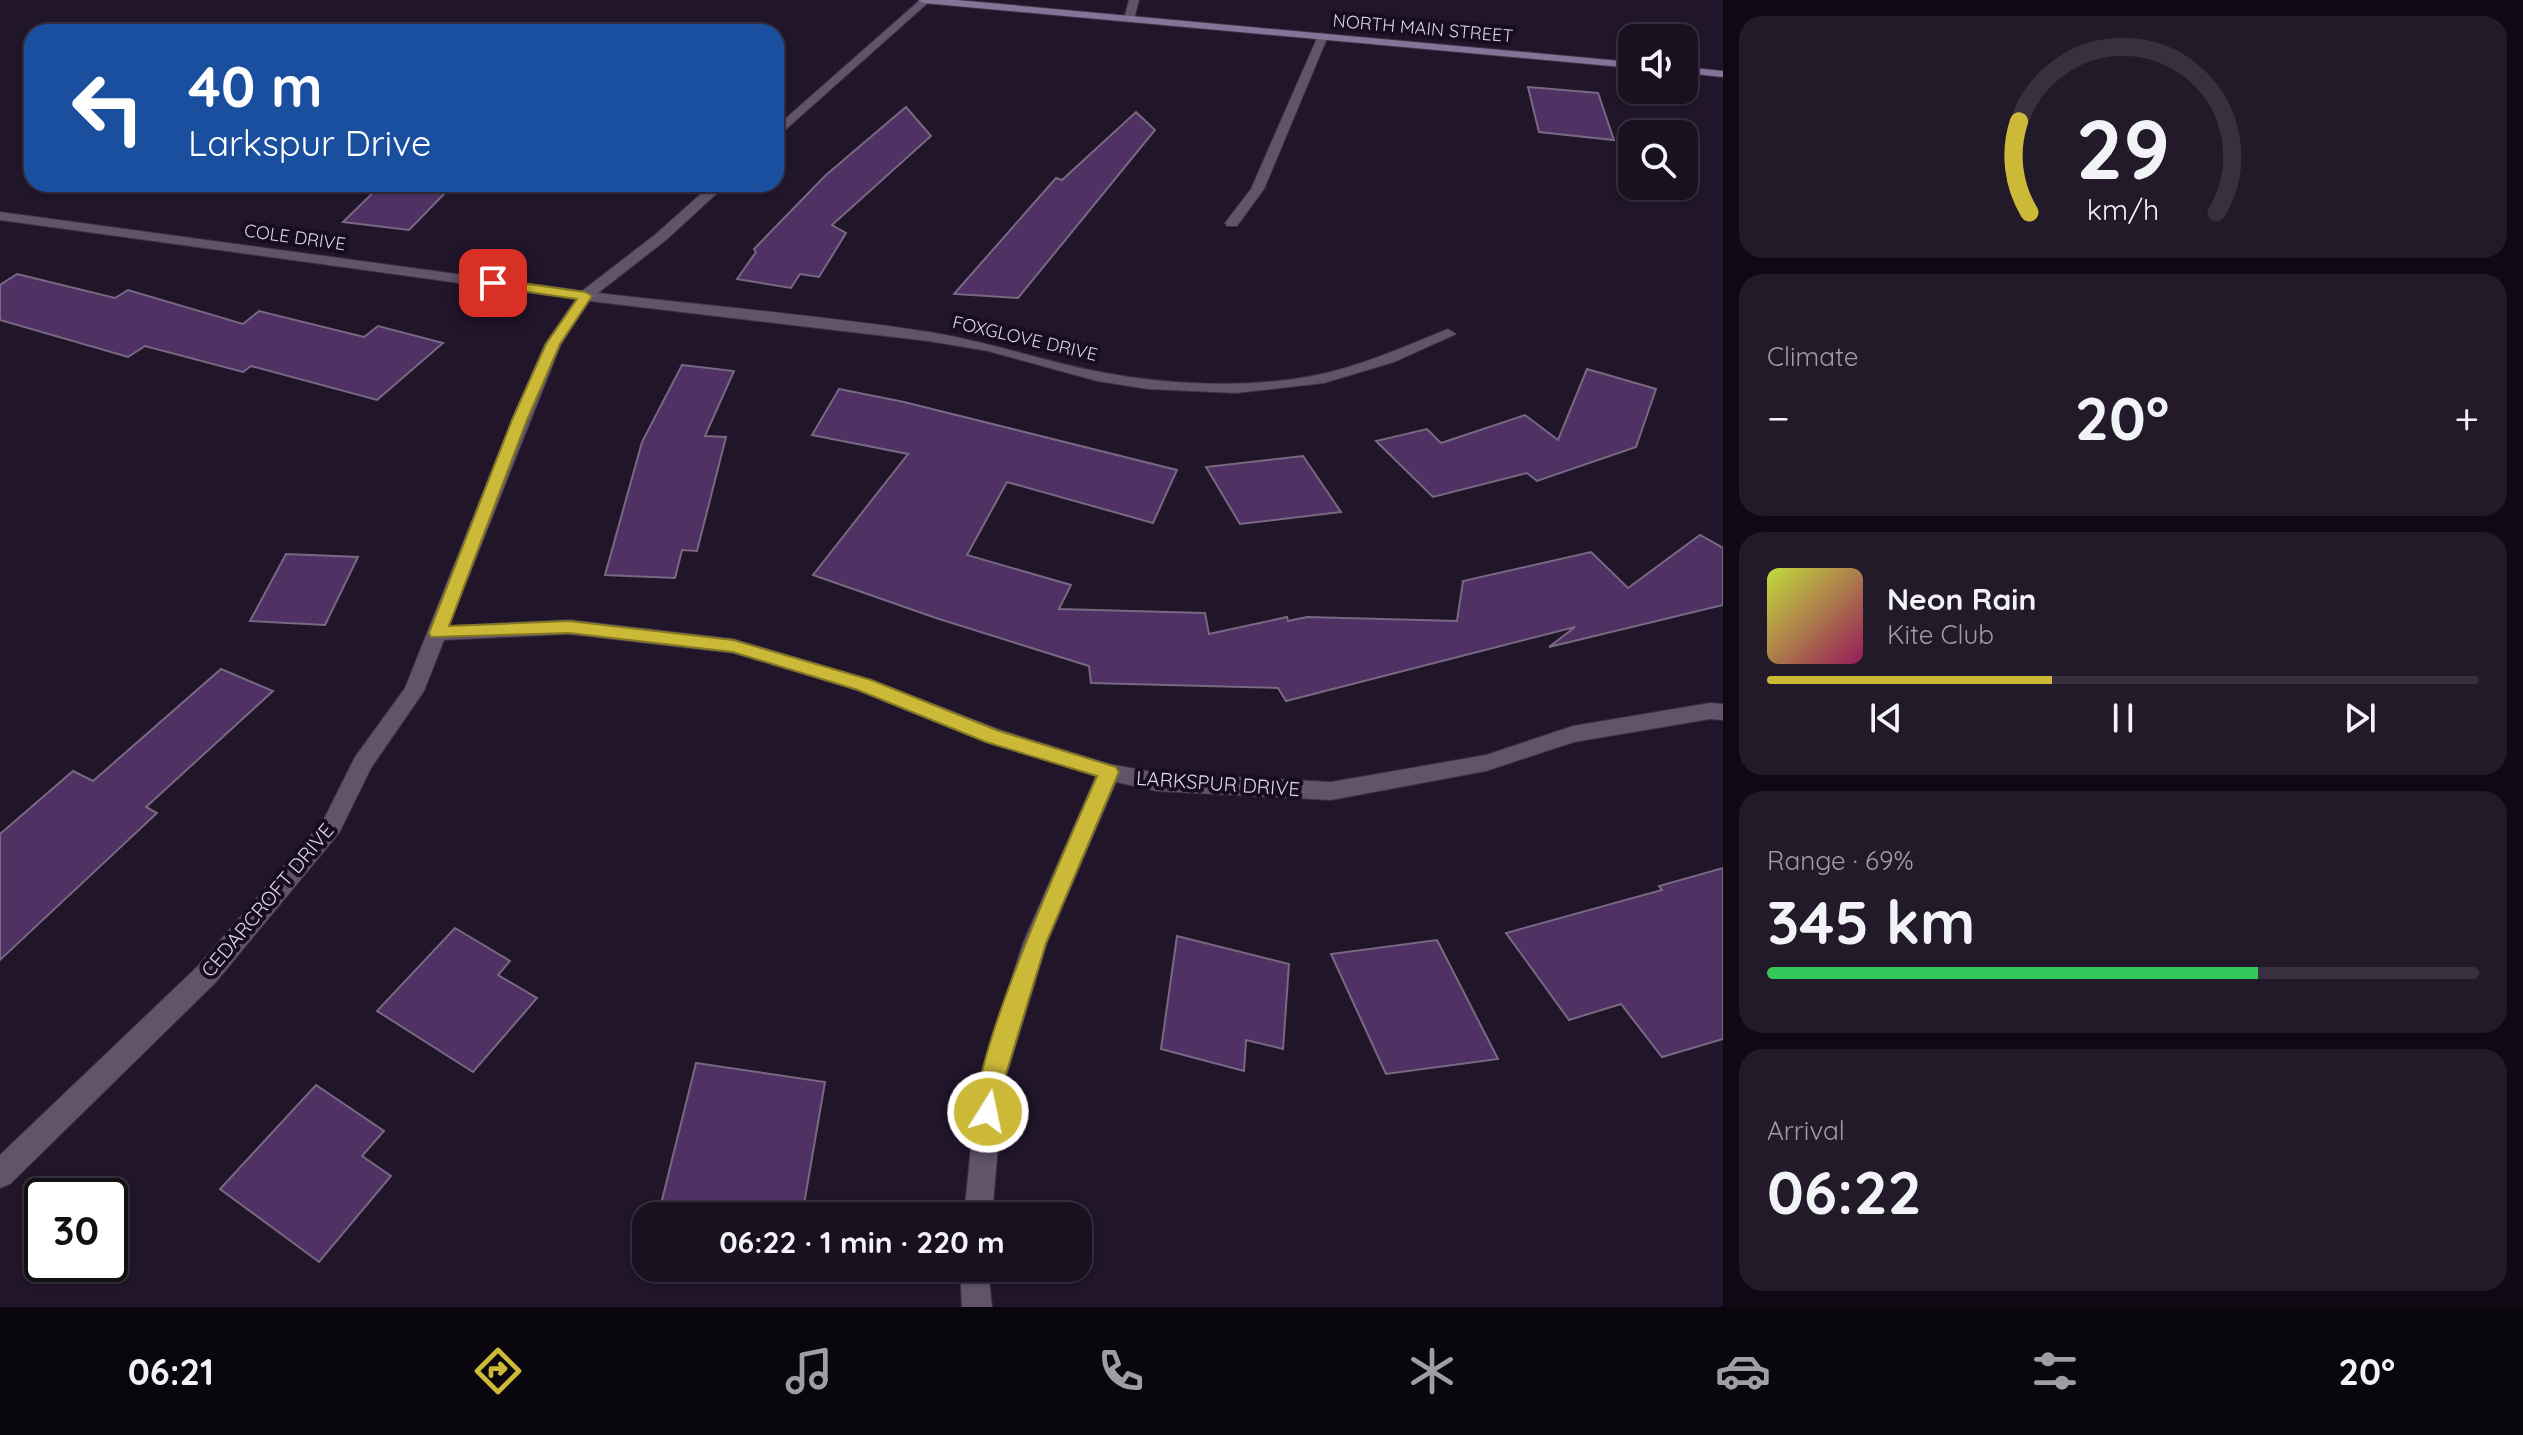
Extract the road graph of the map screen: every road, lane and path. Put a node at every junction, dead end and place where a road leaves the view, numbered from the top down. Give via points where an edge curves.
1 (924, 0) edge
2 (1134, 0) edge
3 (1129, 19) junction
4 (1323, 36) junction
5 (1618, 64) edge
6 (1698, 71) edge
7 (1723, 74) edge
8 (784, 127) edge
9 (711, 192) edge
10 (0, 216) edge
11 (1232, 223) dead end
12 (585, 296) junction
13 (1448, 334) dead end
14 (438, 633) junction
15 (1723, 712) edge
16 (1109, 772) junction
17 (0, 1174) edge
18 (979, 1202) edge
19 (975, 1282) edge
20 (977, 1307) edge

1 - 3 main road, NORTH MAIN STREET
1 - 8 street
2 - 3 street
3 - 4 main road, NORTH MAIN STREET
4 - 5 main road, NORTH MAIN STREET
4 - 11 street via 1257,189
6 - 7 main road
9 - 12 street, CEDARCROFT DRIVE
10 - 12 street, COLE DRIVE
12 - 13 street, FOXGLOVE DRIVE via 928,336 1097,376 1236,388 1318,380
12 - 14 street, CEDARCROFT DRIVE via 547,357
14 - 16 street, LARKSPUR DRIVE via 569,627 733,646 864,685 993,736
14 - 17 street, CEDARCROFT DRIVE via 414,691 363,763 331,827 207,974
15 - 16 street, LARKSPUR DRIVE via 1573,734 1486,763 1331,791 1157,782
16 - 18 street via 1035,943 990,1087
19 - 20 street

